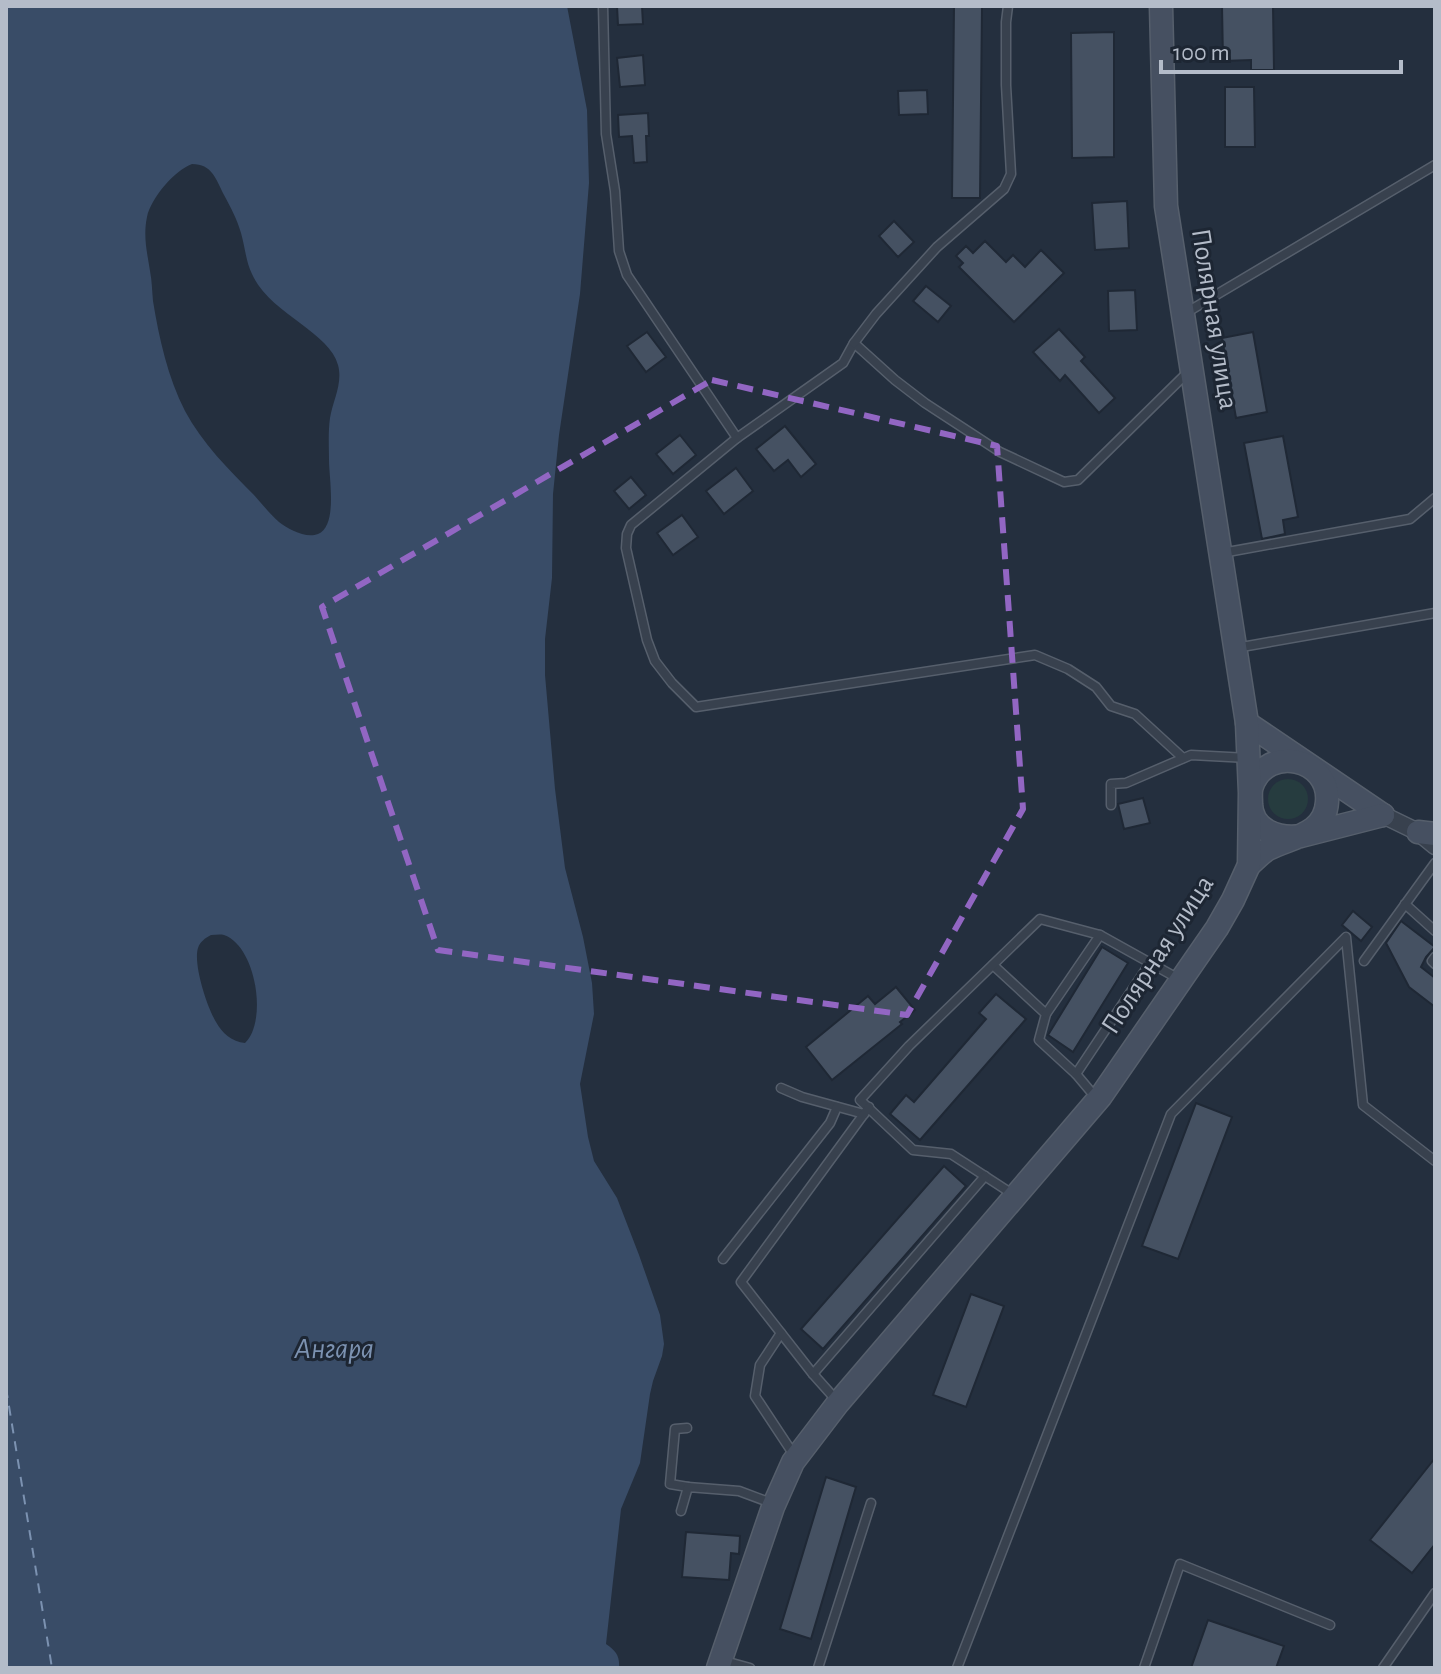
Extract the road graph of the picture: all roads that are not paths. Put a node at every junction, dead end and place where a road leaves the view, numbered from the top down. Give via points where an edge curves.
1 (603, 6) edge
2 (1008, 6) edge
3 (1161, 6) edge
4 (1435, 165) edge
5 (1183, 314) junction
6 (854, 343) junction
7 (1192, 368) junction
8 (737, 438) junction
9 (1435, 498) edge
10 (1221, 554) junction
11 (1435, 613) edge
12 (1235, 648) junction
13 (1247, 723) junction
14 (1183, 758) junction
15 (1249, 758) junction
16 (1313, 769) junction
17 (1250, 793) junction
18 (1111, 805) dead end
19 (1383, 815) junction
20 (1301, 836) junction
21 (1429, 837) edge
22 (1435, 863) edge
23 (1249, 865) junction
24 (1405, 904) junction
25 (1435, 931) edge
26 (1100, 935) junction
27 (1435, 957) edge
28 (1364, 961) dead end
29 (1150, 963) junction
30 (1435, 964) edge
31 (993, 965) junction
32 (1181, 980) junction
33 (1046, 1014) junction
34 (1076, 1074) junction
35 (781, 1088) dead end
36 (1097, 1100) junction
37 (837, 1107) junction
38 (866, 1111) junction
39 (1435, 1161) edge
40 (985, 1176) junction
41 (1015, 1196) junction
42 (723, 1259) dead end
43 (781, 1333) junction
44 (813, 1374) junction
45 (838, 1403) junction
46 (687, 1428) dead end
47 (796, 1459) junction
48 (688, 1487) junction
49 (871, 1503) dead end
50 (774, 1504) junction
51 (681, 1511) dead end
52 (1435, 1593) edge
53 (1330, 1625) dead end
54 (719, 1664) edge
55 (750, 1668) edge
56 (818, 1668) edge
57 (957, 1668) edge
58 (1144, 1668) edge
59 (1383, 1668) edge

1 - 8 lane via 606,134 619,251 627,275
2 - 6 lane via 1011,174 1004,189 937,247
3 - 5 main road, Полярная улица via 1166,206
4 - 5 lane
5 - 7 main road, Полярная улица
6 - 7 lane via 938,411 1000,452 1064,482 1078,480
6 - 8 lane via 843,363
7 - 10 main road, Полярная улица
8 - 14 lane via 631,525 627,534 655,661 696,707 1035,655 1096,687 1111,706 1135,714
9 - 10 lane via 1410,519
10 - 12 main road, Полярная улица
11 - 12 lane
12 - 13 main road, Полярная улица
13 - 15 main road, Полярная улица
13 - 16 main road
14 - 15 lane
14 - 18 lane via 1126,783 1111,784
15 - 17 main road, Полярная улица
16 - 17 main road via 1303,762 1278,761 1258,775
16 - 19 main road
16 - 20 main road via 1326,788 1326,812
17 - 20 main road via 1251,810 1265,830
17 - 23 main road, Полярная улица
19 - 20 main road
19 - 21 street
20 - 23 main road
22 - 24 lane
23 - 32 main road, Полярная улица via 1217,928
24 - 25 lane
24 - 28 lane
26 - 29 lane
26 - 31 lane via 1040,919
26 - 33 lane
27 - 30 lane
29 - 32 lane
29 - 34 lane
31 - 33 lane
31 - 38 lane via 860,1100
32 - 36 main road, Полярная улица
33 - 34 lane via 1039,1040
34 - 36 lane
35 - 37 lane
36 - 41 main road, Полярная улица
37 - 38 lane
37 - 42 lane
38 - 40 lane via 913,1150 951,1154
38 - 43 lane via 741,1282
39 - 57 lane via 1363,1105 1346,937 1171,1114
40 - 41 lane
40 - 44 lane
41 - 45 main road, Полярная улица
43 - 44 lane
43 - 47 lane via 760,1365 755,1396
44 - 45 lane
45 - 47 main road, Полярная улица
46 - 48 lane via 675,1429 670,1484
47 - 50 main road, Полярная улица
48 - 50 lane via 739,1491
48 - 51 lane
49 - 56 lane
50 - 54 main road, Полярная улица
52 - 59 lane
53 - 58 lane via 1180,1564
54 - 55 lane

